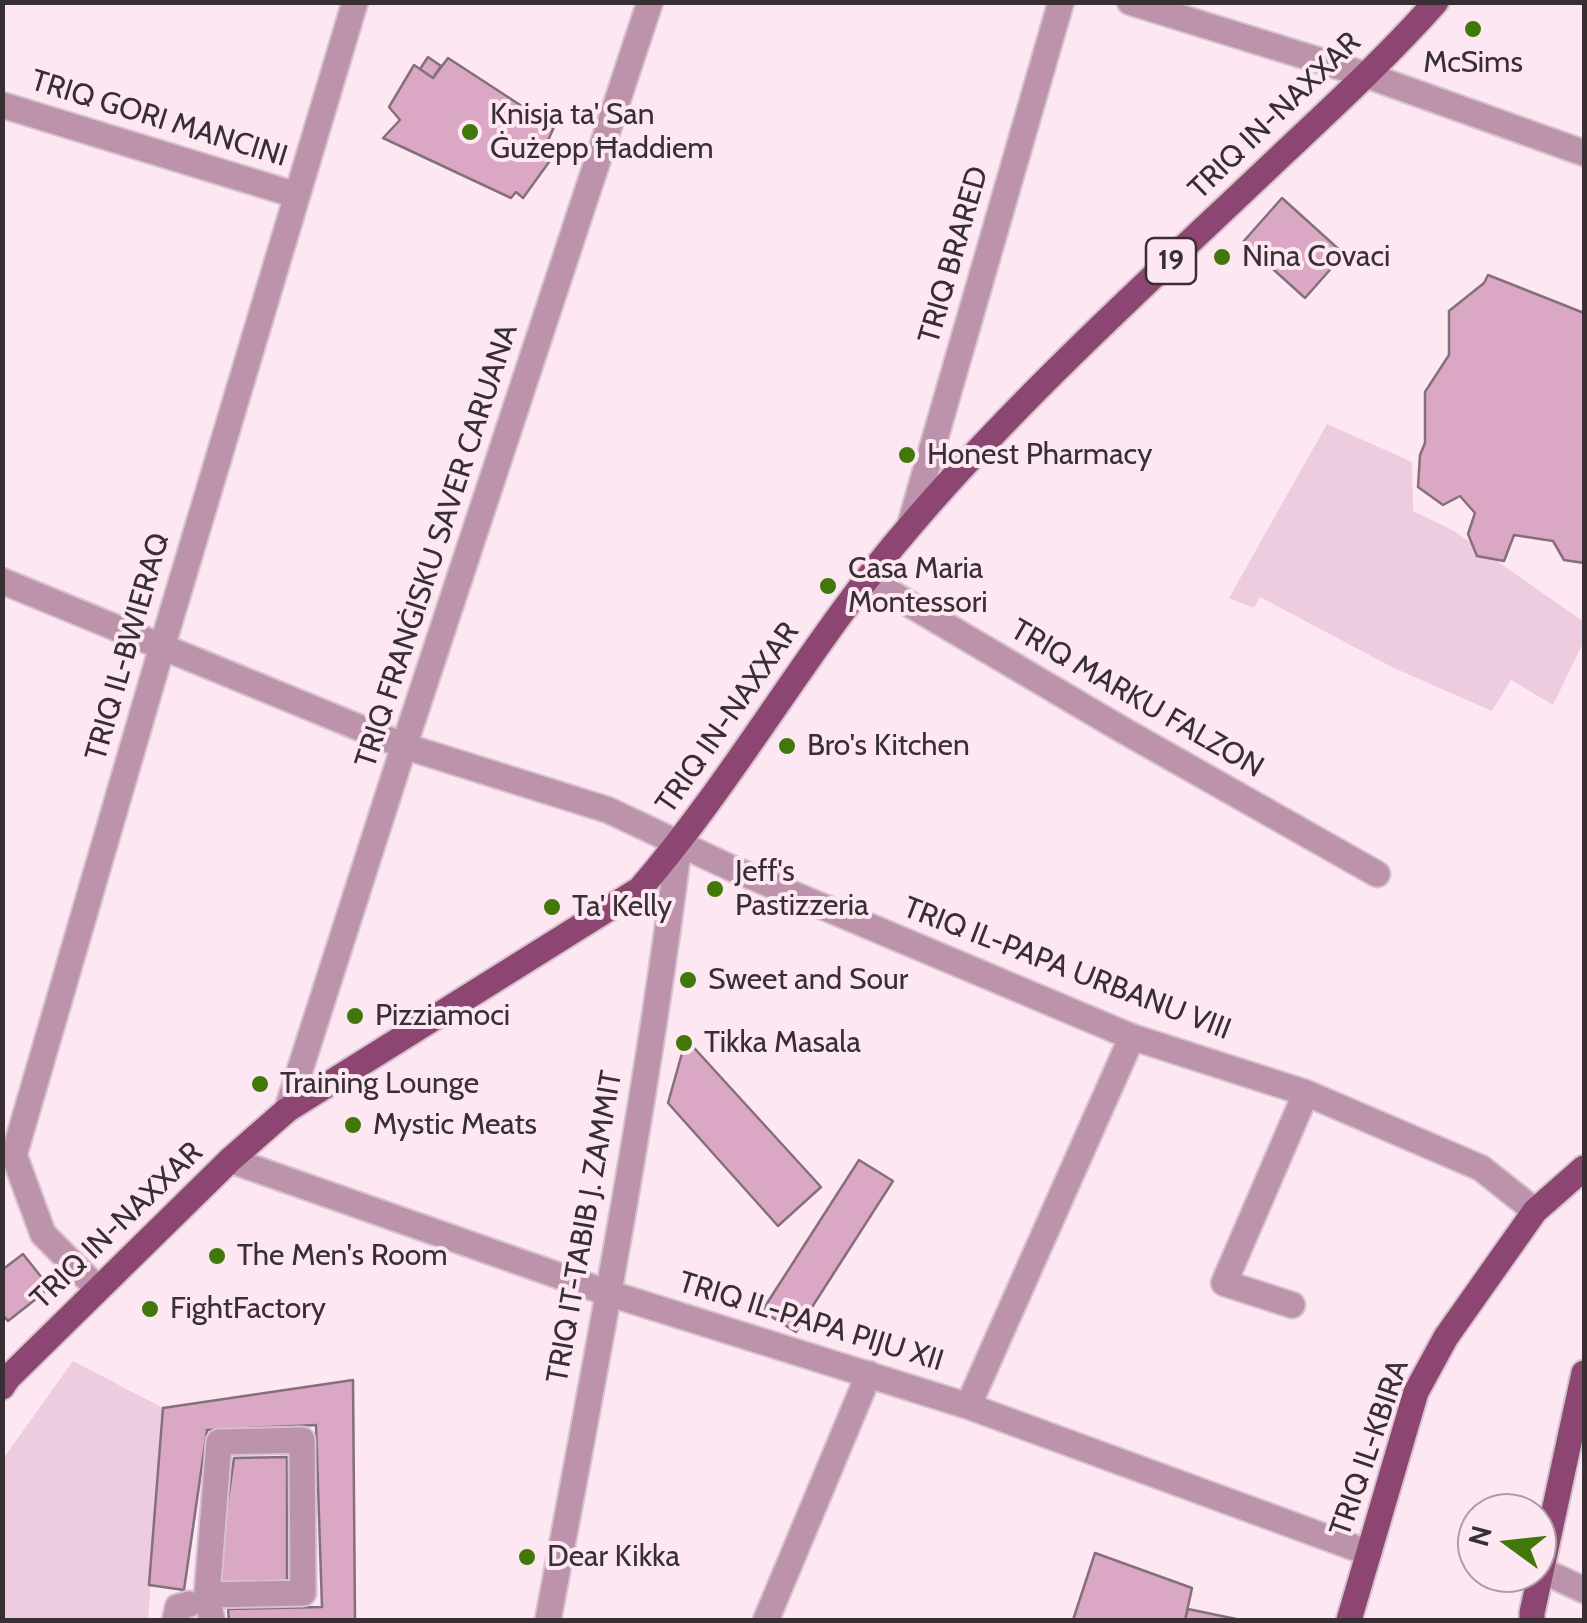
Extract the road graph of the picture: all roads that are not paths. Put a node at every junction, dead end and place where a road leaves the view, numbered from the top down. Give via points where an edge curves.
1 (356, 2) edge
2 (650, 2) edge
3 (1061, 2) edge
4 (1130, 2) edge
5 (1436, 2) edge
6 (1366, 75) junction
7 (2, 104) edge
8 (1584, 153) edge
9 (296, 195) junction
10 (910, 525) junction
11 (867, 579) junction
12 (2, 582) edge
13 (162, 646) junction
14 (404, 746) junction
15 (679, 844) junction
16 (1377, 874) dead end
17 (1132, 1037) junction
18 (1306, 1093) junction
19 (287, 1110) junction
20 (230, 1160) junction
21 (1584, 1168) edge
22 (1536, 1210) junction
23 (98, 1289) junction
24 (608, 1292) junction
25 (1292, 1305) dead end
26 (1584, 1373) edge
27 (869, 1374) junction
28 (4, 1377) edge
29 (968, 1406) junction
30 (1557, 1497) edge
31 (1369, 1553) junction
32 (1557, 1577) edge
33 (1584, 1590) edge
34 (1537, 1593) edge
35 (190, 1606) edge
36 (212, 1620) edge
37 (548, 1620) edge
38 (766, 1620) edge
39 (1349, 1620) edge
40 (1532, 1620) edge

1 - 9 street, TRIQ IL-BWIERAQ
2 - 14 street, TRIQ FRANĠISKU SAVER CARUANA
3 - 10 street, TRIQ BRARED
4 - 6 street
5 - 6 main road, TRIQ IN-NAXXAR / 19
6 - 8 street
6 - 10 main road, TRIQ IN-NAXXAR / 19 via 1040,384
7 - 9 street, TRIQ GORI MANCINI
9 - 13 street, TRIQ IL-BWIERAQ
10 - 11 main road, TRIQ IN-NAXXAR / 19
11 - 15 main road, TRIQ IN-NAXXAR / 19
11 - 16 street, TRIQ MARKU FALZON
12 - 13 street, TRIQ IL-PAPA URBANU VIII
13 - 14 street, TRIQ IL-PAPA URBANU VIII
13 - 23 street, TRIQ IL-BWIERAQ via 14,1156 43,1234
14 - 15 street, TRIQ IL-PAPA URBANU VIII via 608,810
14 - 19 street, TRIQ FRANĠISKU SAVER CARUANA
15 - 17 street, TRIQ IL-PAPA URBANU VIII
15 - 19 main road, TRIQ IN-NAXXAR / 19 via 640,889
15 - 24 street, TRIQ IT-TABIB J. ZAMMIT
17 - 18 street, TRIQ IL-PAPA URBANU VIII
17 - 29 street
18 - 22 street, TRIQ IL-PAPA URBANU VIII via 1481,1168
18 - 25 street via 1224,1282
19 - 20 main road, TRIQ IN-NAXXAR / 19
20 - 23 main road, TRIQ IN-NAXXAR / 19
20 - 24 street, TRIQ IL-PAPA PIJU XII
21 - 22 main road, TRIQ IL-KBIRA
22 - 31 main road, TRIQ IL-KBIRA via 1446,1337 1416,1392
23 - 28 main road, TRIQ IN-NAXXAR / 19
24 - 27 street, TRIQ IL-PAPA PIJU XII
24 - 37 street, TRIQ IT-TABIB J. ZAMMIT
26 - 30 main road
27 - 29 street, TRIQ IL-PAPA PIJU XII
27 - 38 street
29 - 31 street, TRIQ IL-PAPA PIJU XII
31 - 39 main road, TRIQ IL-KBIRA
32 - 33 street
34 - 40 main road
35 - 35 street via 219,1442 302,1440 303,1593
35 - 36 street

